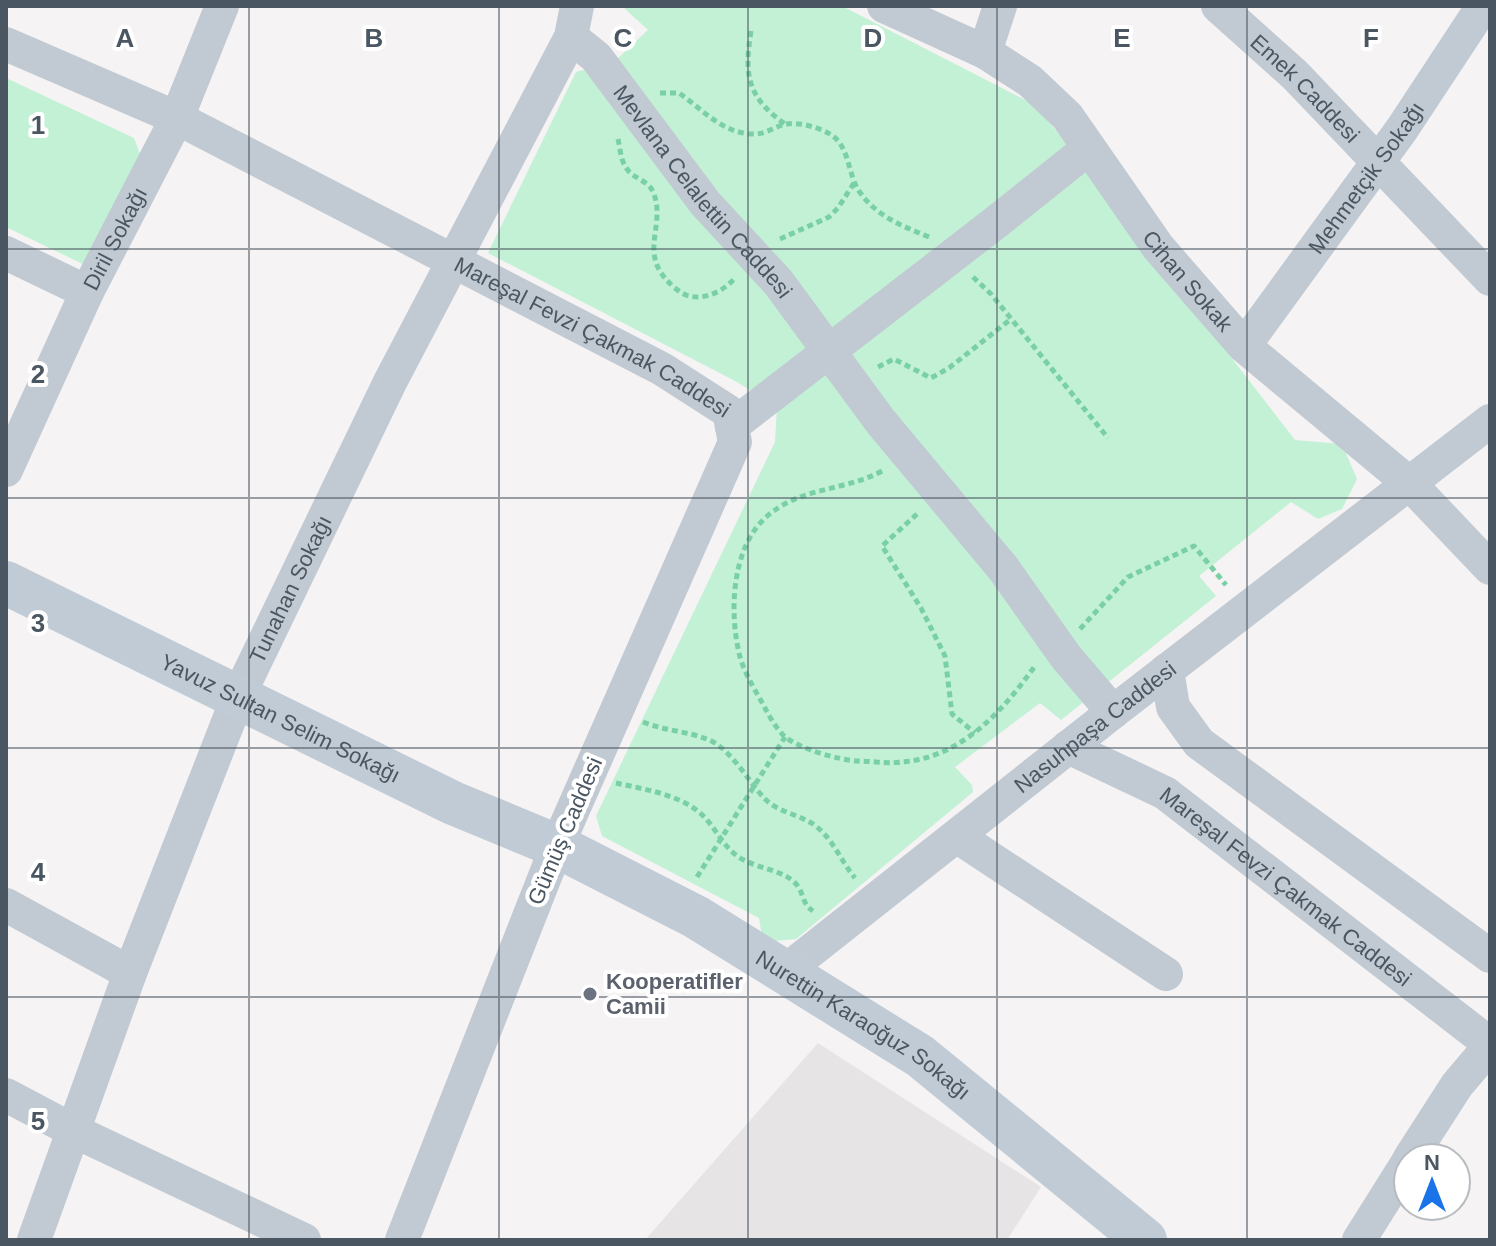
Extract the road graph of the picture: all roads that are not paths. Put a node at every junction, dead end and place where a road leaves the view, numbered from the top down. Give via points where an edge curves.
1 (222, 6) edge
2 (884, 6) edge
3 (1000, 6) edge
4 (1218, 6) edge
5 (1483, 6) edge
6 (574, 22) edge
7 (6, 44) edge
8 (985, 52) junction
9 (177, 118) junction
10 (1084, 152) junction
11 (1377, 163) junction
12 (6, 253) edge
13 (453, 262) junction
14 (1490, 279) edge
15 (87, 292) junction
16 (1244, 346) junction
17 (828, 351) junction
18 (1490, 421) edge
19 (732, 426) junction
20 (6, 470) edge
21 (1410, 484) junction
22 (1490, 568) edge
23 (6, 583) edge
24 (1167, 670) junction
25 (238, 697) junction
26 (1113, 712) junction
27 (1068, 747) junction
28 (958, 837) junction
29 (557, 846) junction
30 (6, 905) edge
31 (1490, 956) edge
32 (784, 972) junction
33 (130, 973) junction
34 (1166, 974) dead end
35 (1490, 1045) edge
36 (6, 1095) edge
37 (74, 1131) junction
38 (1421, 1142) edge
39 (1392, 1187) edge
40 (34, 1240) edge
41 (304, 1240) edge
42 (402, 1240) edge
43 (1145, 1240) edge
44 (1359, 1240) edge

1 - 9 street, Diril Sokağı
2 - 8 street, Cihan Sokak
3 - 8 street
4 - 11 street, Emek Caddesi via 1295,75
5 - 11 street, Mehmetçik Sokağı
6 - 13 street, Tunahan Sokağı
6 - 17 street, Mevlana Celalettin Caddesi via 705,203 778,282
7 - 9 street, Mareşal Fevzi Çakmak Caddesi
8 - 10 street, Cihan Sokak via 1030,81 1067,116
9 - 13 street, Mareşal Fevzi Çakmak Caddesi
9 - 15 street, Diril Sokağı
10 - 16 street, Cihan Sokak
10 - 17 street, Mareşal Fevzi Çakmak Caddesi
11 - 14 street, Emek Caddesi
11 - 16 street, Mehmetçik Sokağı
12 - 15 street
13 - 19 street, Mareşal Fevzi Çakmak Caddesi via 662,369 729,412
13 - 25 street, Tunahan Sokağı
15 - 20 street, Diril Sokağı
16 - 21 street, Cihan Sokak
17 - 19 street, Mareşal Fevzi Çakmak Caddesi
17 - 26 street
18 - 21 street, Nasuhpaşa Caddesi
19 - 29 street, Gümüş Caddesi via 735,442
21 - 22 street, Cihan Sokak
21 - 24 street, Nasuhpaşa Caddesi
23 - 25 street, Yavuz Sultan Selim Sokağı
24 - 26 street, Nasuhpaşa Caddesi
24 - 31 street via 1173,707 1199,743
25 - 29 street, Yavuz Sultan Selim Sokağı via 453,803
25 - 33 street, Tunahan Sokağı
26 - 27 street, Nasuhpaşa Caddesi
27 - 28 street, Nasuhpaşa Caddesi
27 - 35 street, Mareşal Fevzi Çakmak Caddesi via 1165,793
28 - 32 street, Nasuhpaşa Caddesi
28 - 34 street
29 - 32 street, Nurettin Karaoğuz Sokağı via 677,908
29 - 42 street, Gümüş Caddesi
30 - 33 street
32 - 43 street, Nurettin Karaoğuz Sokağı via 920,1056
33 - 37 street, Tunahan Sokağı
35 - 38 street
36 - 37 street
37 - 40 street, Tunahan Sokağı
37 - 41 street
39 - 44 street

